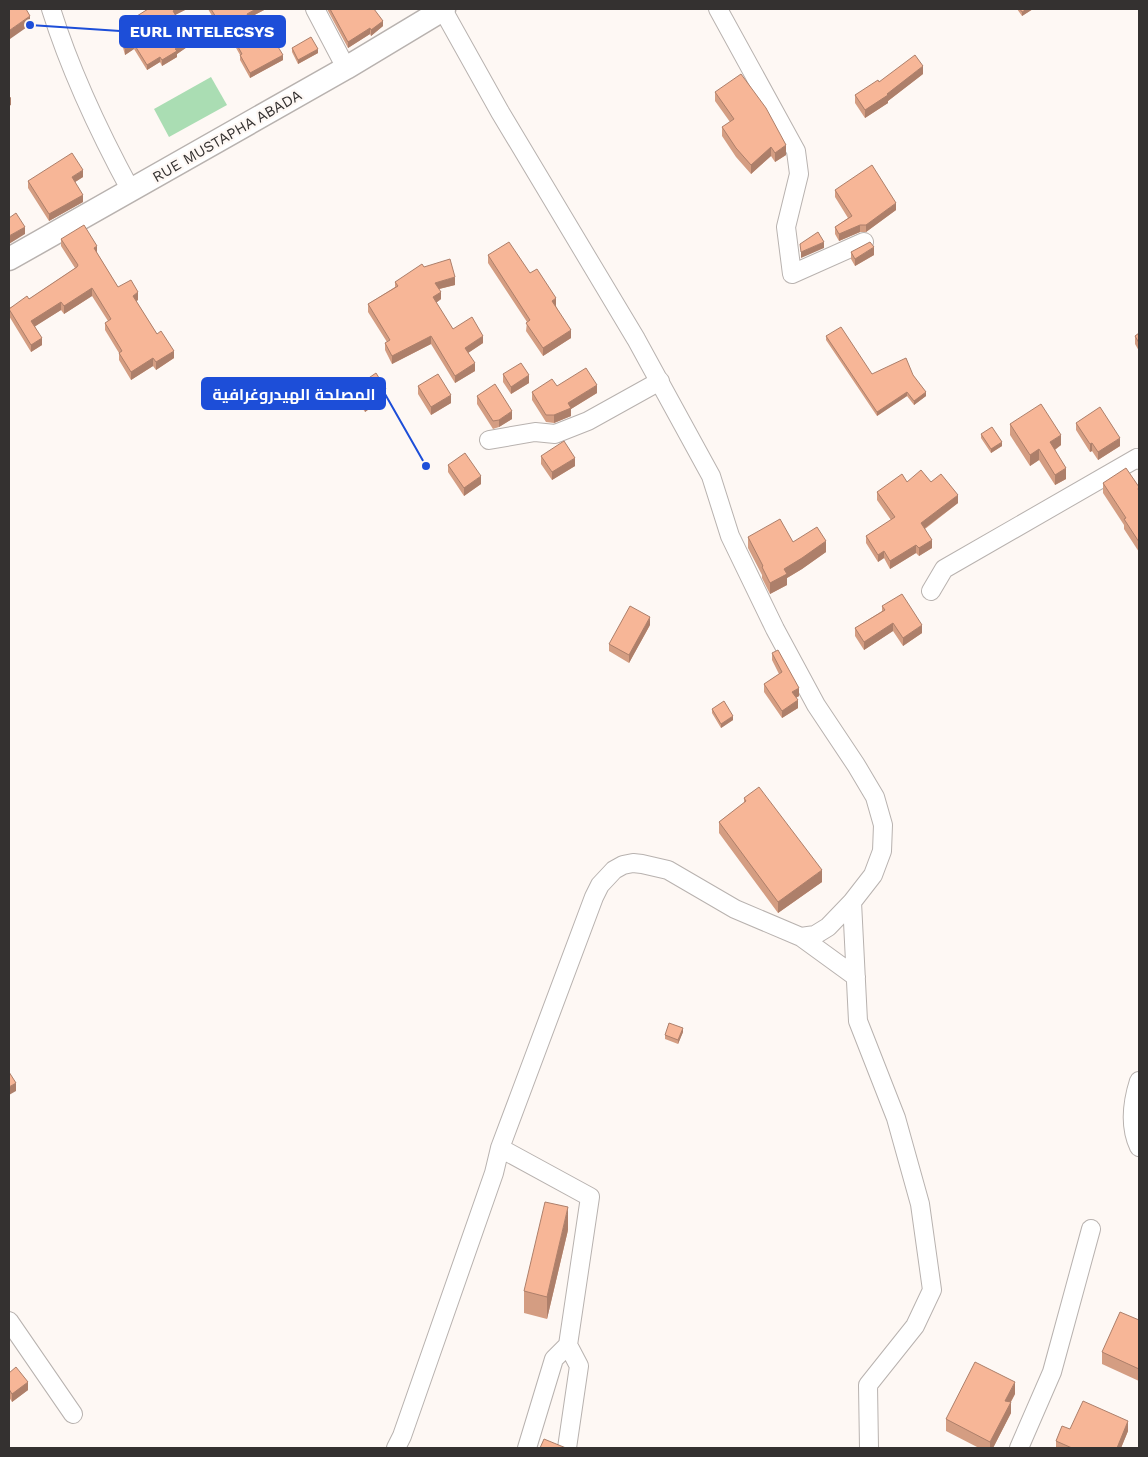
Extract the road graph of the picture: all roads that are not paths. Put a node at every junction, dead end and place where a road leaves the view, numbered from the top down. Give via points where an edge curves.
1 (52, 9) edge
2 (315, 9) edge
3 (443, 9) edge
4 (718, 9) edge
5 (346, 68) junction
6 (131, 191) junction
7 (864, 242) dead end
8 (9, 259) edge
9 (660, 381) junction
10 (489, 440) dead end
11 (1139, 460) edge
12 (931, 591) dead end
13 (852, 902) junction
14 (801, 937) junction
15 (856, 977) junction
16 (1139, 1081) edge
17 (1139, 1147) edge
18 (500, 1148) junction
19 (1091, 1229) dead end
20 (9, 1321) edge
21 (568, 1345) junction
22 (73, 1414) dead end
23 (396, 1448) edge
24 (527, 1448) edge
25 (567, 1448) edge
26 (869, 1448) edge
27 (1019, 1448) edge

1 - 6 street via 87,106
2 - 5 street
3 - 5 main road, RUE MUSTAPHA ABADA
3 - 9 street via 500,112
4 - 7 street via 796,151 799,174 786,227 792,274
5 - 6 main road, RUE MUSTAPHA ABADA
6 - 8 main road, RUE MUSTAPHA ABADA
9 - 10 street via 588,421 555,434 535,432
9 - 13 street via 711,476 730,536 775,629 816,705 875,797 883,826 882,852 872,875
11 - 12 street via 1137,458 944,569
13 - 14 street via 828,927
13 - 15 street
14 - 15 street
14 - 18 street via 735,909 668,870 633,863 614,870 594,897
15 - 26 street via 858,1021 896,1118 920,1204 932,1290 915,1326 868,1385
16 - 17 street via 1133,1102 1134,1135
18 - 21 street via 590,1197
18 - 23 street via 494,1173
19 - 27 street via 1052,1372
20 - 22 street
21 - 24 street via 554,1359
21 - 25 street via 578,1366

